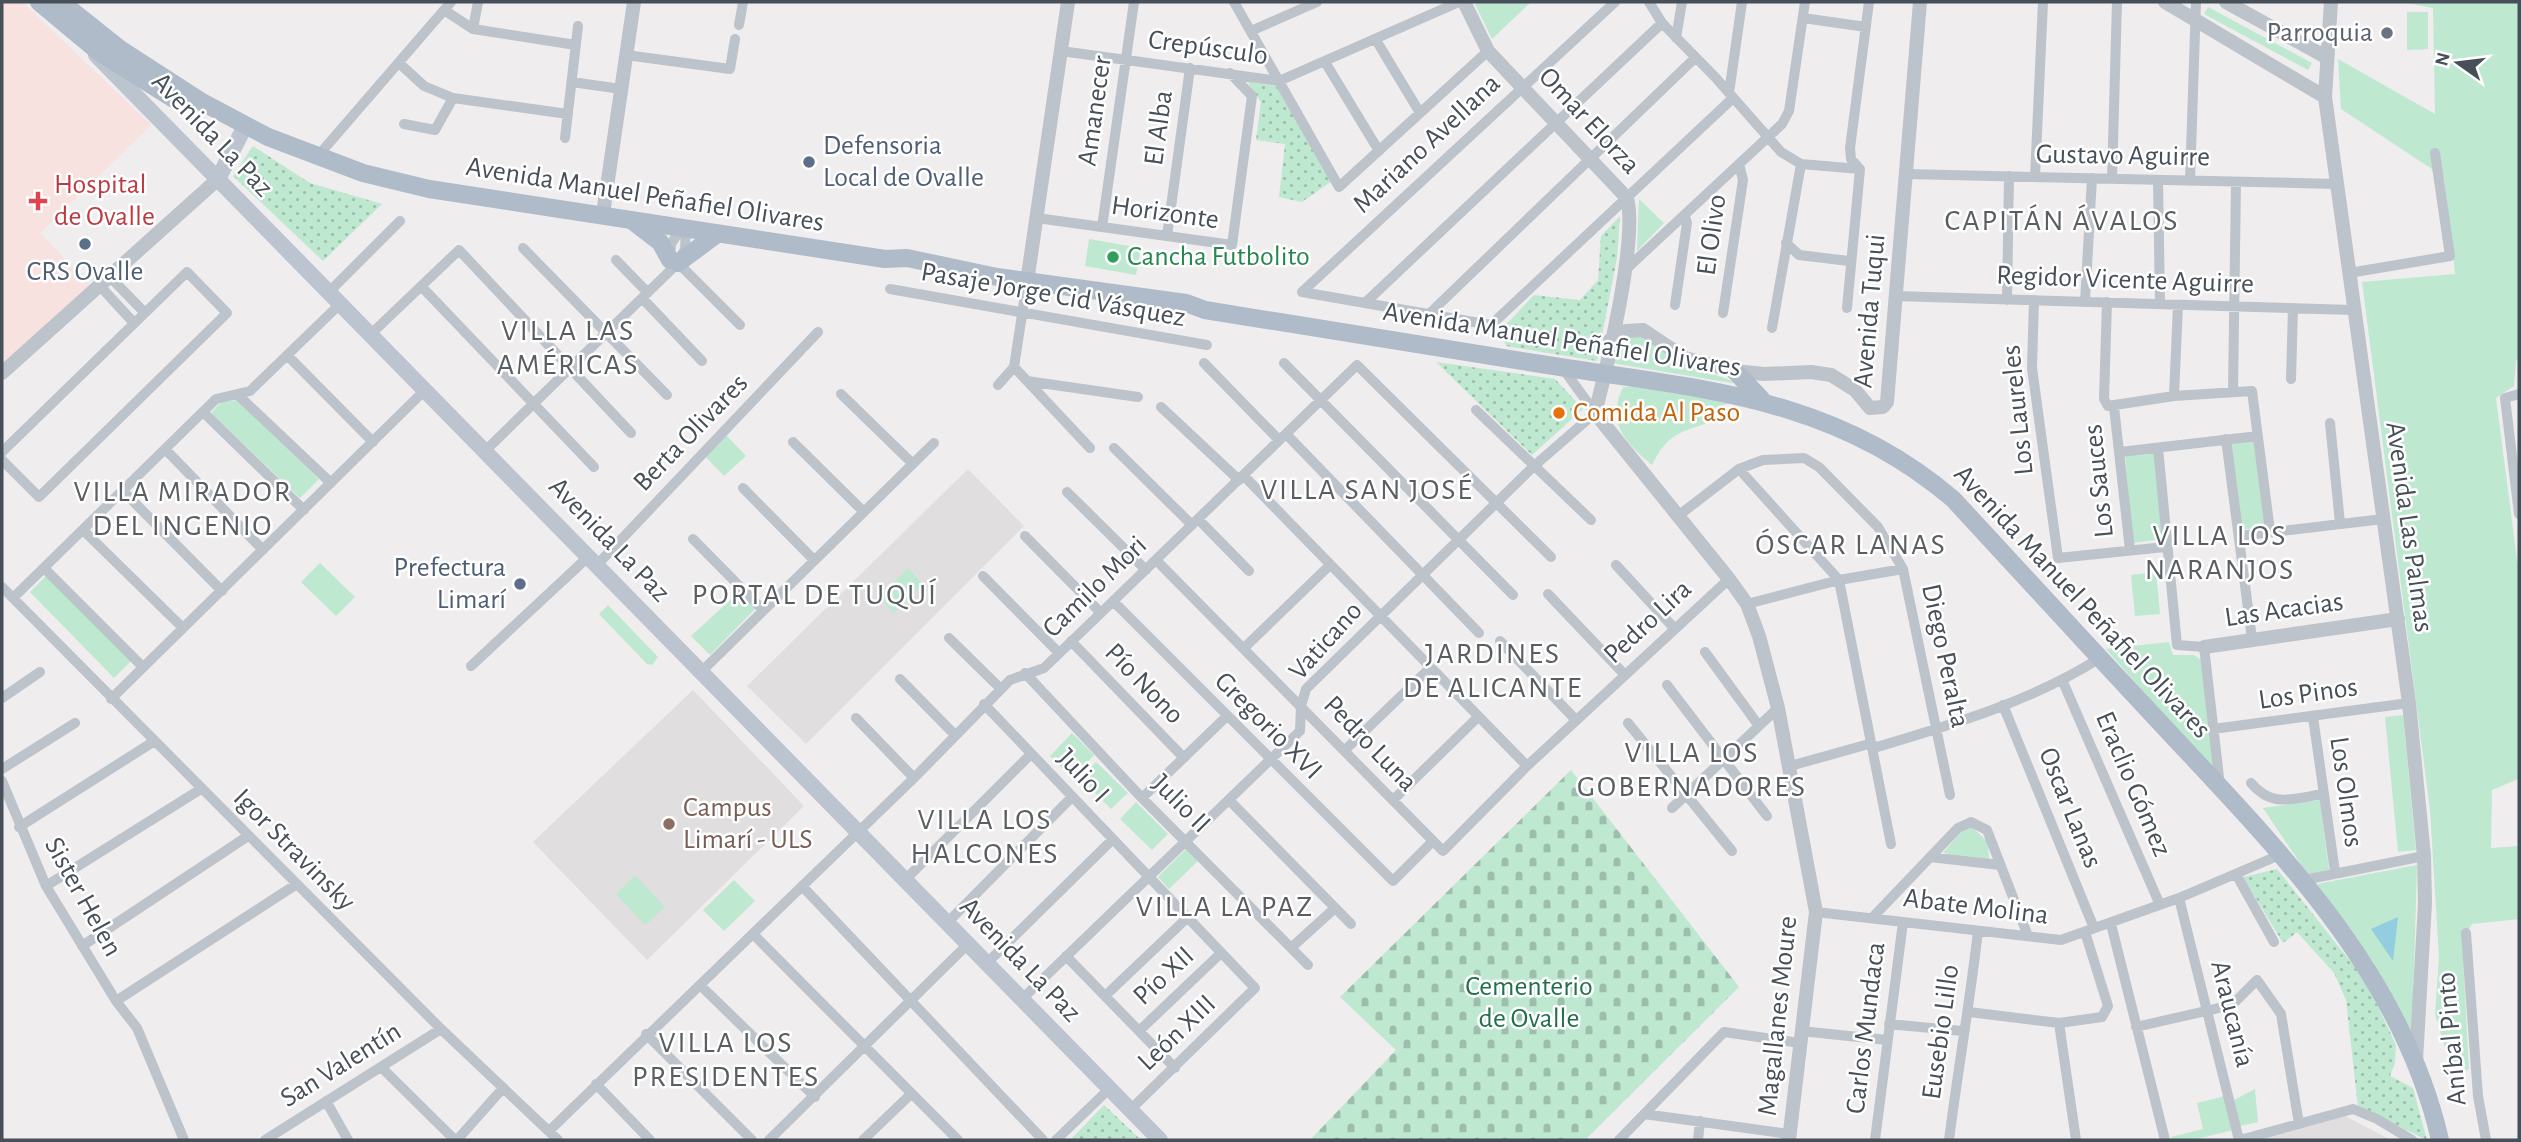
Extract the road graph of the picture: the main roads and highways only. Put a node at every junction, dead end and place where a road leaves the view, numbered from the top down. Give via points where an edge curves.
1 (39, 2) edge
2 (61, 2) edge
3 (78, 37) junction
4 (244, 129) junction
5 (218, 179) junction
6 (395, 182) junction
7 (628, 218) junction
8 (717, 234) junction
9 (1735, 371) road end
10 (1762, 400) junction
11 (1154, 1138) edge
12 (2440, 1140) edge

1 - 3 main road, Avenida Manuel Peñafiel Olivares
2 - 4 main road, Avenida Manuel Peñafiel Olivares via 151,71
3 - 4 main road, Avenida Manuel Peñafiel Olivares via 142,81
3 - 5 main road, Avenida La Paz
4 - 5 main road
4 - 6 main road, Avenida Manuel Peñafiel Olivares
4 - 6 main road, Avenida Manuel Peñafiel Olivares via 316,167
5 - 11 main road, Avenida La Paz
6 - 7 main road, Avenida Manuel Peñafiel Olivares
7 - 8 main road, Avenida Manuel Peñafiel Olivares
7 - 8 main road via 653,234 673,264
8 - 10 main road, Avenida Manuel Peñafiel Olivares via 908,258 1027,286 1185,303 1205,310 1690,384
9 - 10 main road
10 - 12 main road, Avenida Manuel Peñafiel Olivares via 1822,420 1885,450 1922,472 1953,499 2282,854 2367,965 2416,1061

